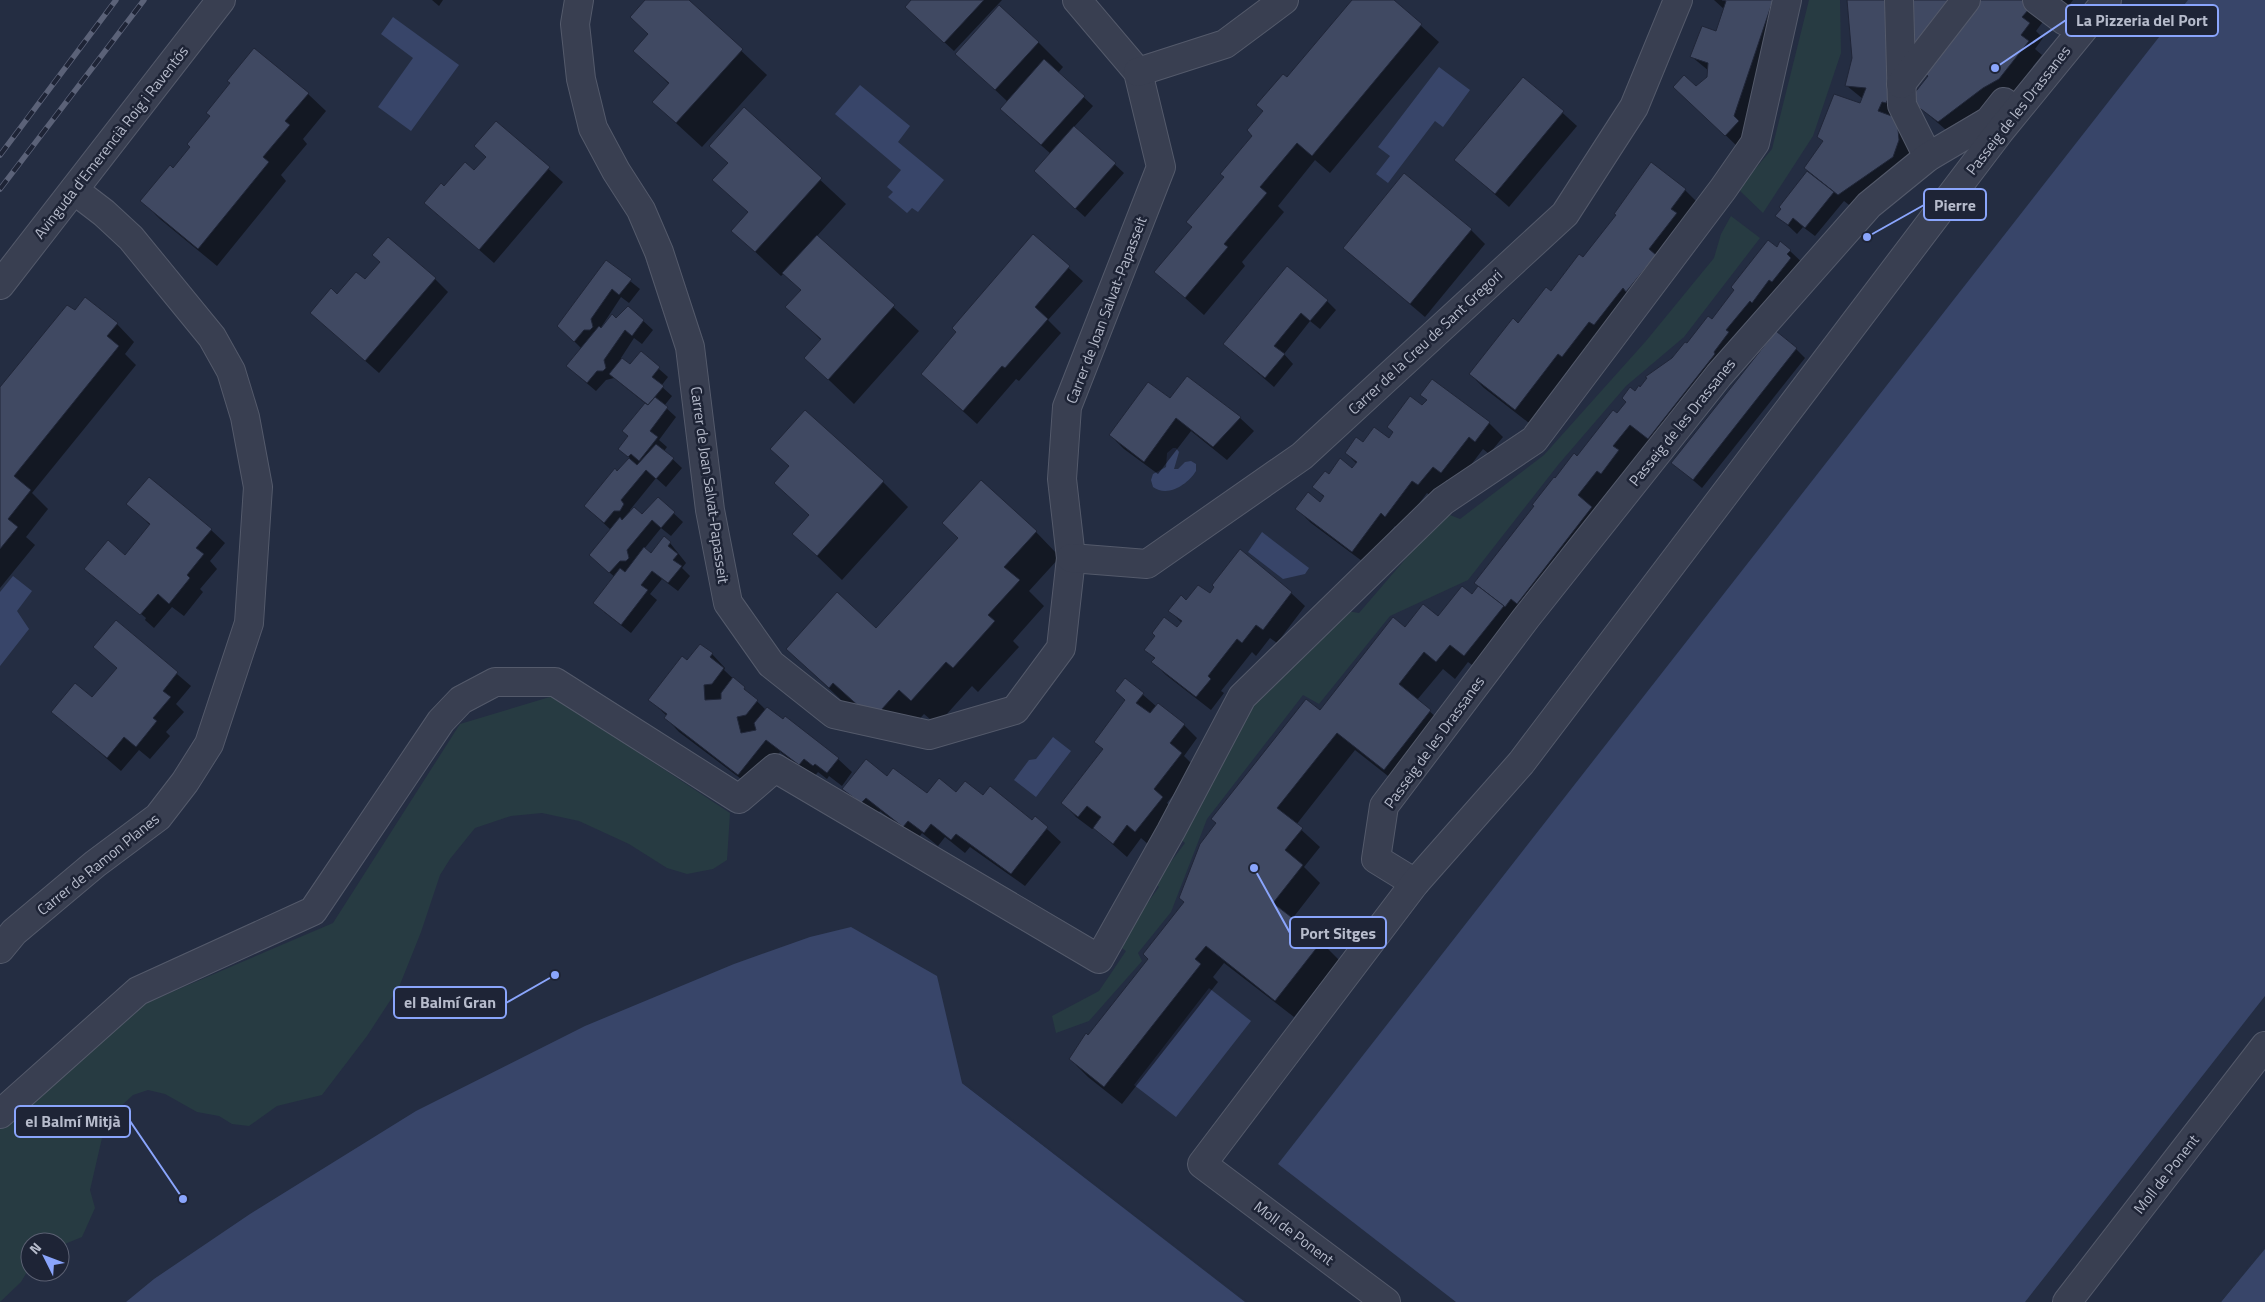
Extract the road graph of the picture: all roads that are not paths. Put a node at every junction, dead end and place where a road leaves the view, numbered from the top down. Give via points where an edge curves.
1 (221, 0) edge
2 (579, 0) edge
3 (1077, 0) edge
4 (1284, 0) edge
5 (1678, 0) edge
6 (1788, 0) edge
7 (1899, 0) edge
8 (1966, 0) edge
9 (2038, 0) edge
10 (2083, 0) edge
11 (2107, 0) edge
12 (2065, 21) junction
13 (1138, 72) junction
14 (1901, 84) junction
15 (1928, 157) junction
16 (74, 190) junction
17 (0, 285) edge
18 (1071, 558) junction
19 (1416, 884) junction
20 (0, 948) edge
21 (2265, 1046) edge
22 (0, 1114) edge
23 (1202, 1164) joint
24 (1386, 1302) edge
25 (2067, 1302) edge

1 - 16 street, Avinguda d'Emerencià Roig i Raventós
2 - 18 street, Carrer de Joan Salvat-Papasseit via 575,24 581,79 593,128 641,210 659,252 690,347 710,510 728,603 771,664 834,714 929,735 1015,710 1061,648
3 - 13 street, Carrer de Joan Salvat-Papasseit
4 - 13 street via 1225,44
5 - 18 street, Carrer de la Creu de Sant Gregori via 1634,107 1565,214 1302,456 1147,564
6 - 22 street via 1755,143 1723,189 1534,440 1443,501 1242,697 1099,959 775,768 739,799 555,682 495,682 461,700 441,721 313,912 138,991
7 - 14 street
8 - 14 street
9 - 12 street
10 - 12 street, Passeig de les Drassanes
11 - 19 street, Passeig de les Drassanes via 2000,131 1521,763
12 - 15 street, Passeig de les Drassanes via 1989,121
13 - 18 street, Carrer de Joan Salvat-Papasseit via 1161,167 1067,407 1062,479
14 - 15 street via 1902,105
15 - 19 street, Passeig de les Drassanes via 1869,205 1719,375 1526,618 1384,806 1376,859
16 - 17 street, Avinguda d'Emerencià Roig i Raventós
16 - 20 street, Carrer de Ramon Planes via 131,238 212,337 231,371 245,417 258,487 249,623 209,744 158,817 58,895
19 - 23 street, Passeig de les Drassanes
21 - 25 street, Moll de Ponent
23 - 24 street, Moll de Ponent

